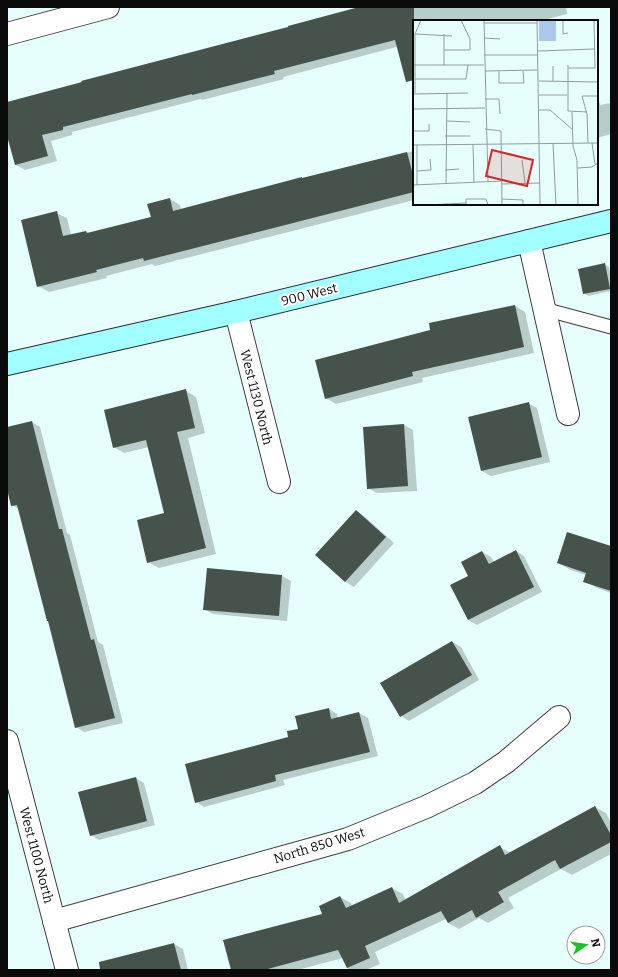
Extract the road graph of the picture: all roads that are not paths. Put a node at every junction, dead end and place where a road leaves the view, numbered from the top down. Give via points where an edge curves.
1 (108, 7) edge
2 (7, 34) edge
3 (611, 221) edge
4 (529, 241) junction
5 (544, 309) junction
6 (236, 312) junction
7 (611, 327) edge
8 (7, 364) edge
9 (568, 414) dead end
10 (279, 482) dead end
11 (559, 717) dead end
12 (7, 741) edge
13 (54, 921) junction
14 (67, 970) edge

1 - 2 street
3 - 4 street, 900 West
4 - 5 street
4 - 6 street, 900 West
5 - 7 lane
5 - 9 street
6 - 8 street, 900 West
6 - 10 street, West 1130 North
11 - 13 street, North 850 West via 506,762 475,782 426,807 348,839
12 - 13 street, West 1100 North
13 - 14 street, West 1100 North

